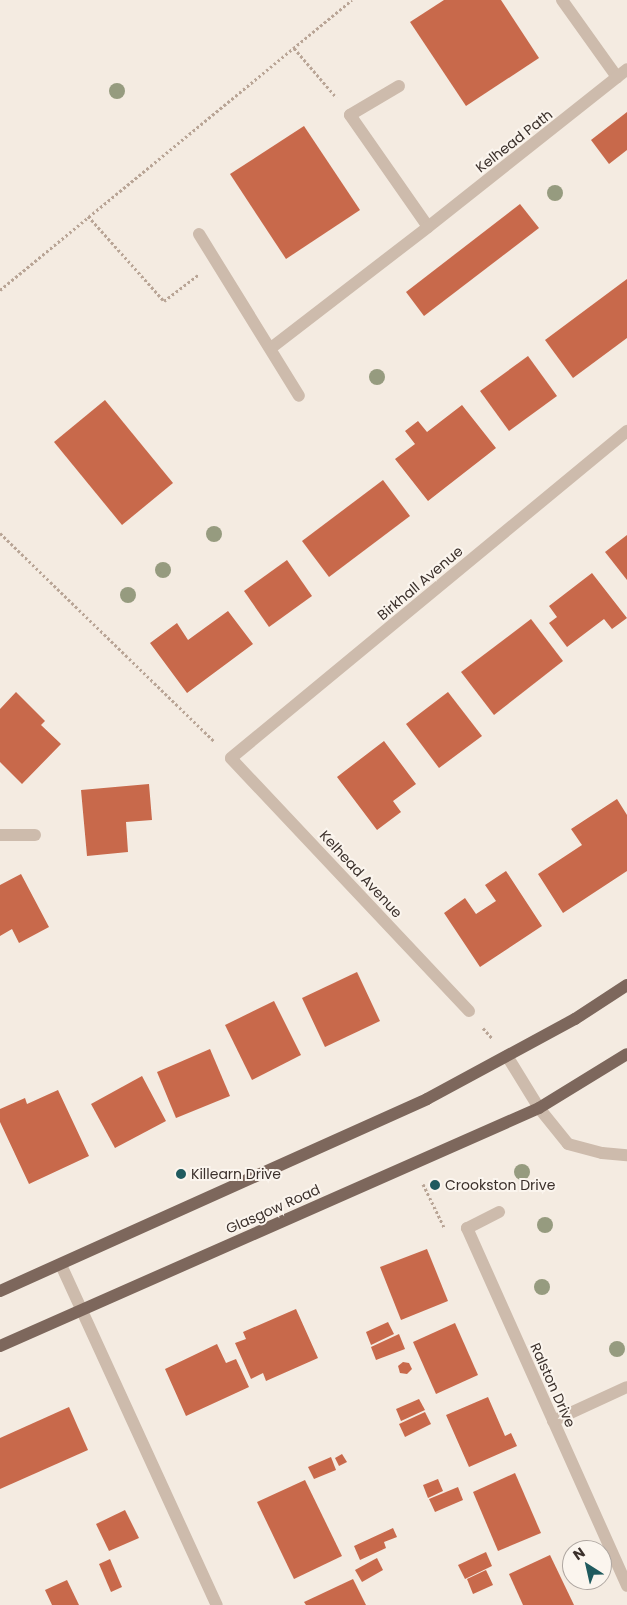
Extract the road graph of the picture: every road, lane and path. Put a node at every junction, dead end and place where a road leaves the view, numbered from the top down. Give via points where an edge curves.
1 (352, 0) edge
2 (562, 0) edge
3 (294, 48) junction
4 (622, 73) edge
5 (398, 86) dead end
6 (350, 115) junction
7 (88, 216) junction
8 (428, 228) junction
9 (199, 234) dead end
10 (217, 261) junction
11 (0, 290) edge
12 (271, 348) junction
13 (299, 396) dead end
14 (627, 431) edge
15 (0, 533) edge
16 (231, 758) junction
17 (0, 835) edge
18 (35, 835) dead end
19 (627, 985) edge
20 (469, 1011) joint
21 (627, 1054) edge
22 (507, 1056) junction
23 (539, 1108) junction
24 (625, 1151) edge
25 (414, 1163) junction
26 (499, 1212) dead end
27 (467, 1228) junction
28 (60, 1265) junction
29 (0, 1291) edge
30 (81, 1310) junction
31 (0, 1346) edge
32 (627, 1387) edge
33 (553, 1421) junction
34 (627, 1586) edge
35 (217, 1605) edge

1 - 3 path
2 - 4 street, Kelhead Path
3 - 6 path
3 - 7 path
4 - 8 street, Kelhead Path
5 - 6 street
6 - 8 street
7 - 10 path via 164,301
7 - 11 path
8 - 12 street, Kelhead Path
9 - 10 street
10 - 12 street
12 - 13 street
14 - 16 street, Birkhall Avenue
15 - 16 path
16 - 20 street, Kelhead Avenue
17 - 18 street
19 - 22 main road via 575,1019
20 - 22 path
21 - 23 main road, Glasgow Road
22 - 23 street
22 - 28 main road via 427,1099
23 - 24 street via 568,1144 602,1153
23 - 25 main road, Glasgow Road
25 - 27 path via 443,1227
25 - 30 main road, Glasgow Road
26 - 27 street
27 - 33 street, Ralston Drive
28 - 29 main road
28 - 30 street
30 - 31 main road, Glasgow Road
30 - 35 street
32 - 33 street
33 - 34 street, Ralston Drive

